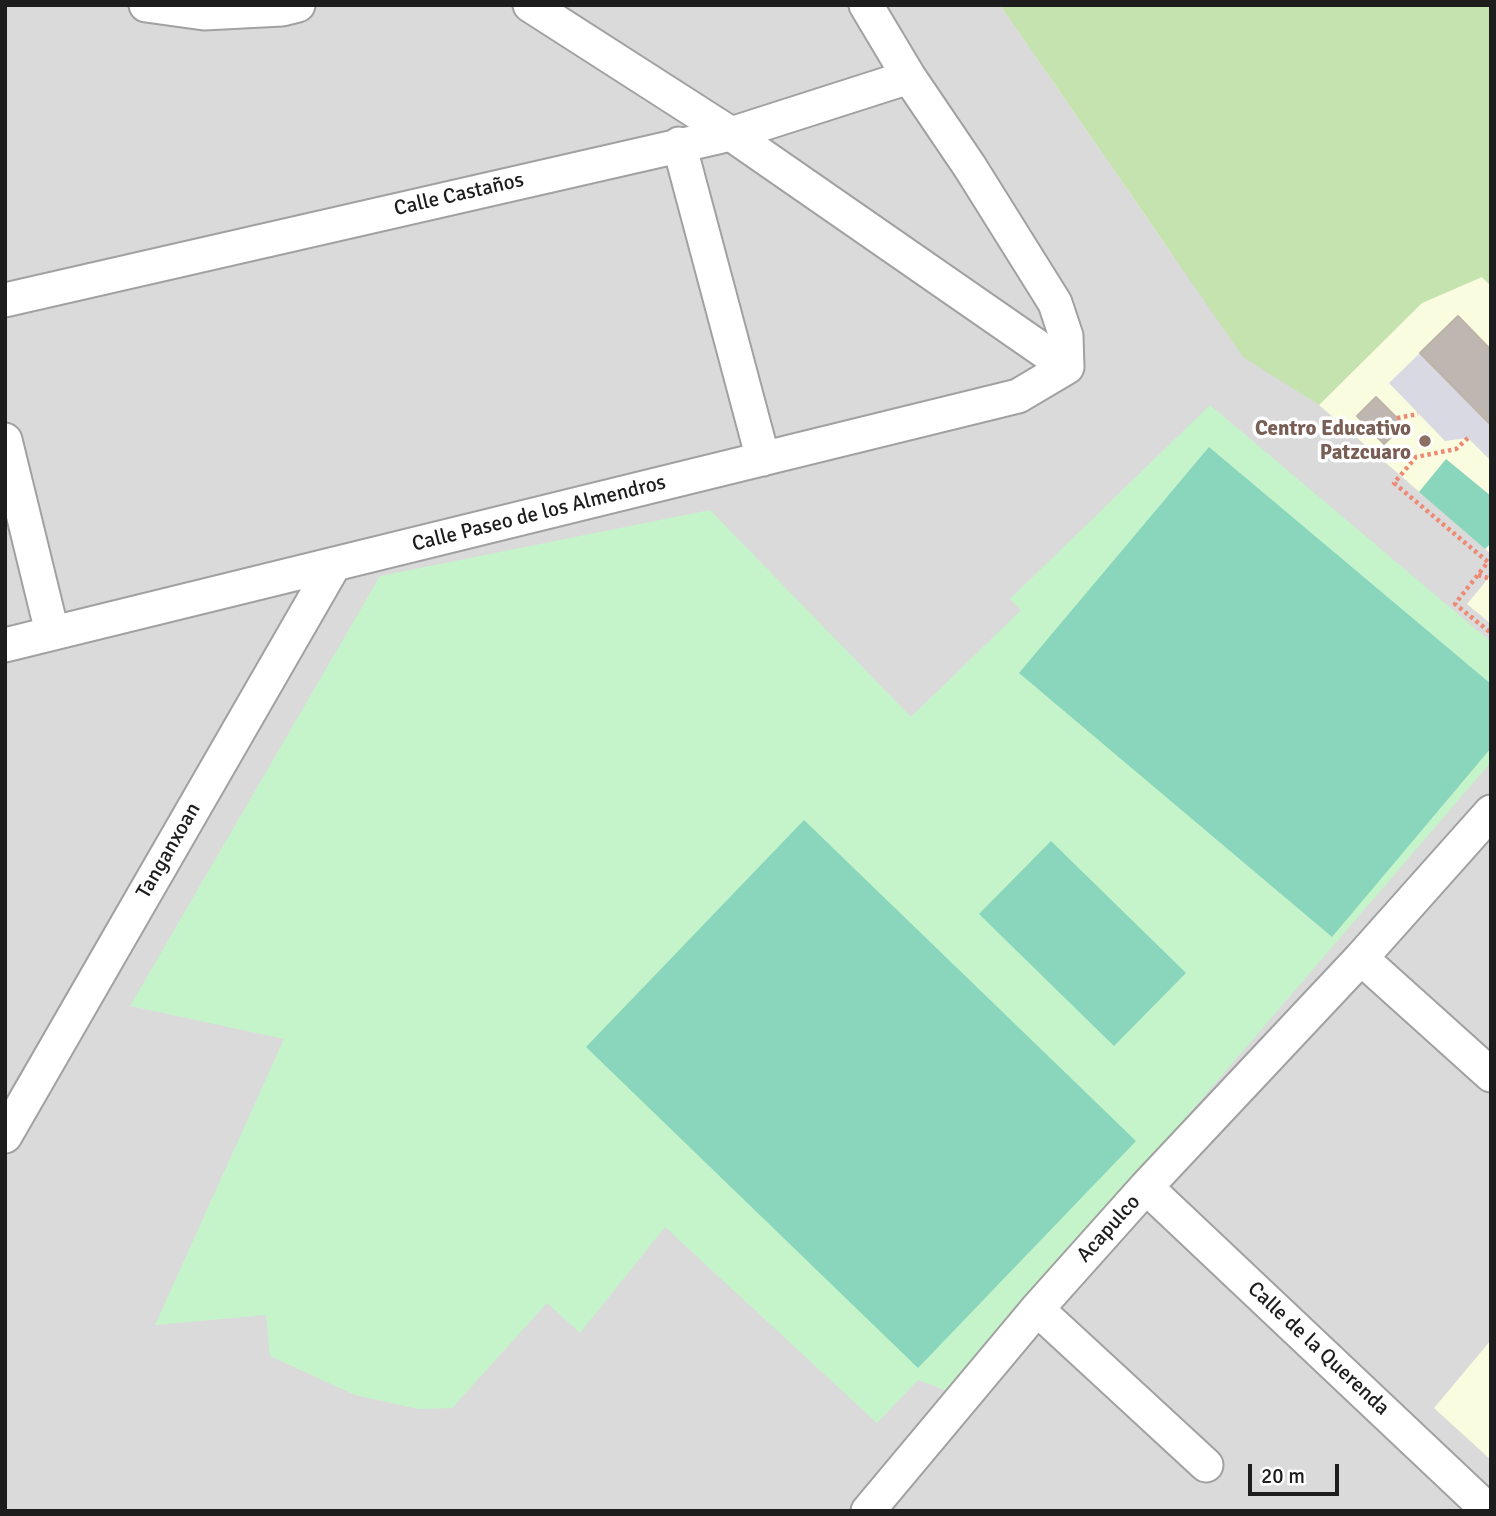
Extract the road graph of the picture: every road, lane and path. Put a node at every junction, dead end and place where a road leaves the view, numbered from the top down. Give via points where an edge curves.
1 (146, 5) edge
2 (298, 5) edge
3 (530, 5) edge
4 (866, 5) edge
5 (909, 77) junction
6 (732, 134) junction
7 (679, 144) junction
8 (5, 300) edge
9 (1067, 367) junction
10 (1418, 414) dead end
11 (1397, 418) dead end
12 (1468, 438) dead end
13 (5, 440) edge
14 (763, 459) junction
15 (334, 565) junction
16 (1478, 575) junction
17 (1488, 578) dead end
18 (52, 632) junction
19 (1491, 633) edge
20 (5, 645) edge
21 (1491, 812) edge
22 (1361, 958) junction
23 (1491, 1075) edge
24 (5, 1136) edge
25 (1146, 1187) junction
26 (1037, 1309) junction
27 (1206, 1465) dead end
28 (868, 1511) edge
29 (1489, 1511) edge

1 - 2 street via 204,13
3 - 6 street
4 - 5 street
5 - 6 street, Calle Castaños
5 - 9 street via 1055,303 1066,336
6 - 7 street, Calle Castaños
6 - 9 street
7 - 8 street, Calle Castaños
7 - 14 street
9 - 14 street, Calle Paseo de los Almendros via 1018,396
10 - 11 path
12 - 16 path via 1456,449 1416,457 1394,483 1488,562
13 - 18 street
14 - 15 street, Calle Paseo de los Almendros
15 - 18 street, Calle Paseo de los Almendros
15 - 24 street, Tanganxoan
16 - 17 path
16 - 19 path via 1455,604
18 - 20 street, Calle Paseo de los Almendros
21 - 22 street, Acapulco
22 - 23 street
22 - 25 street, Acapulco
25 - 26 street, Acapulco
25 - 29 street, Calle de la Querenda
26 - 27 street
26 - 28 street, Acapulco

